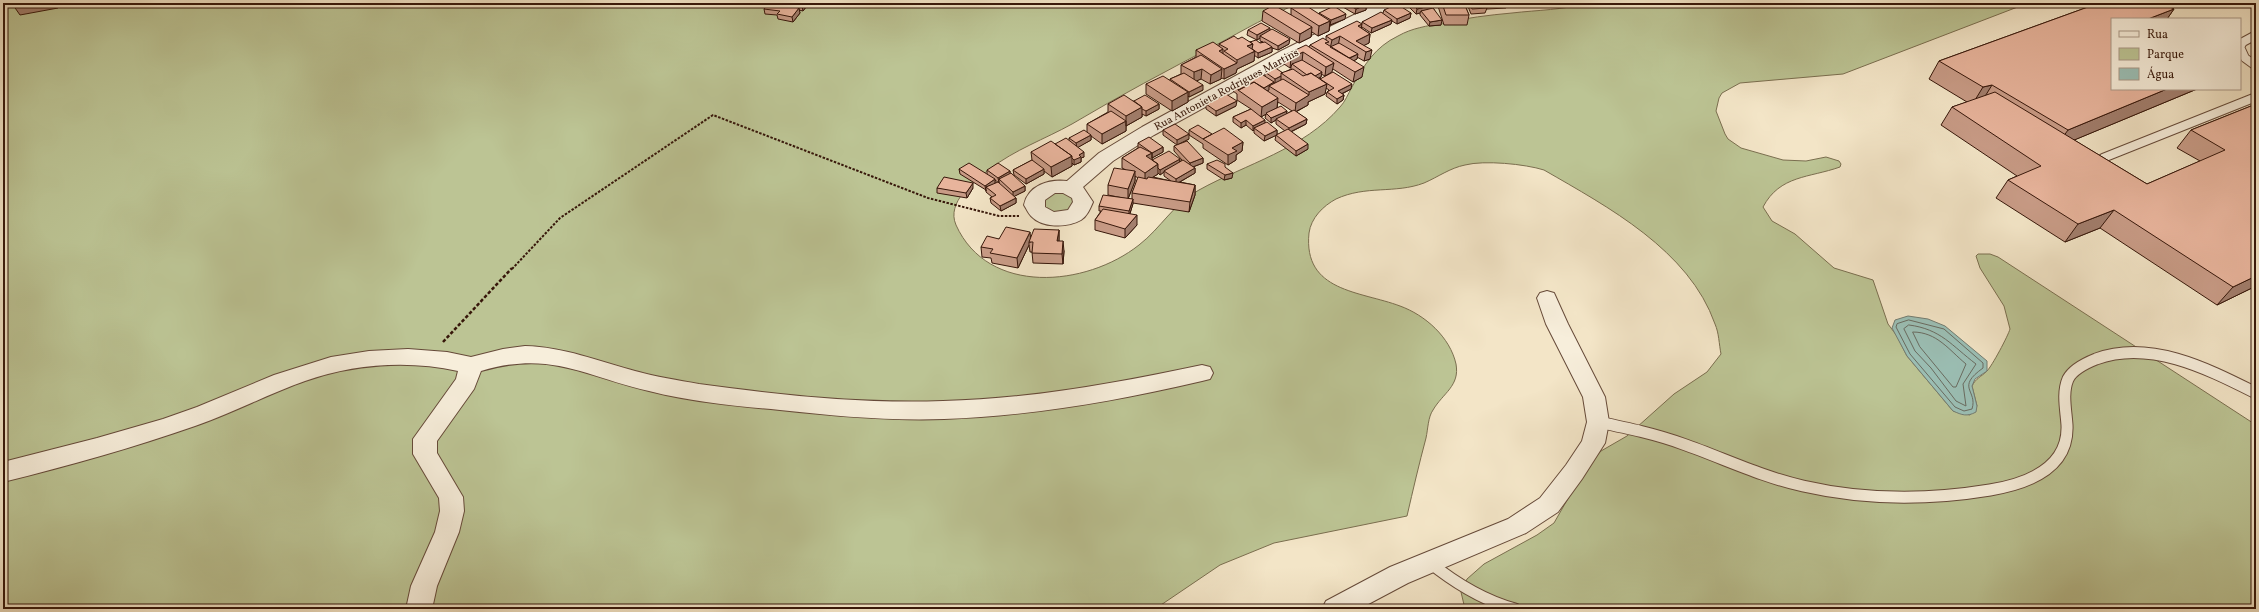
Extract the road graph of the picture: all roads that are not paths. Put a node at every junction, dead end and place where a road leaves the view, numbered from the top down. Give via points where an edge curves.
1 (1390, 3) edge
2 (2256, 35) edge
3 (2241, 45) edge
4 (2241, 52) edge
5 (2256, 66) edge
6 (2256, 97) edge
7 (2103, 158) edge
8 (1070, 189) junction
9 (1546, 298) dead end
10 (467, 367) junction
11 (1202, 373) dead end
12 (2256, 393) edge
13 (1598, 422) junction
14 (3, 472) edge
15 (1429, 562) junction
16 (419, 609) edge
17 (1335, 609) edge
18 (1515, 609) edge

1 - 8 street, Rua Antonieta Rodrigues Martins via 1287,55 1148,131 1106,157
2 - 3 lane
4 - 5 lane
6 - 7 lane
8 - 8 street via 1081,197 1082,205 1080,210 1070,216 1062,219 1041,215 1034,205 1039,194 1053,187
9 - 13 street via 1594,397
10 - 11 street via 507,356 527,354 548,356 649,383 708,393 784,402 919,410 964,410 1023,404 1122,389
10 - 14 street via 466,364 450,360 361,360 312,370 169,426
10 - 16 street via 470,372 466,383 425,439 424,454 451,497 452,511 447,532 424,586
12 - 13 lane via 2176,358 2145,353 2114,353 2094,359 2078,368 2067,381 2067,431 2059,456 2043,474 2024,484 1939,495 1851,495 1802,486 1748,470 1665,438
13 - 15 street via 1593,443 1549,505 1517,526
15 - 17 street
15 - 18 lane via 1454,582 1483,598

